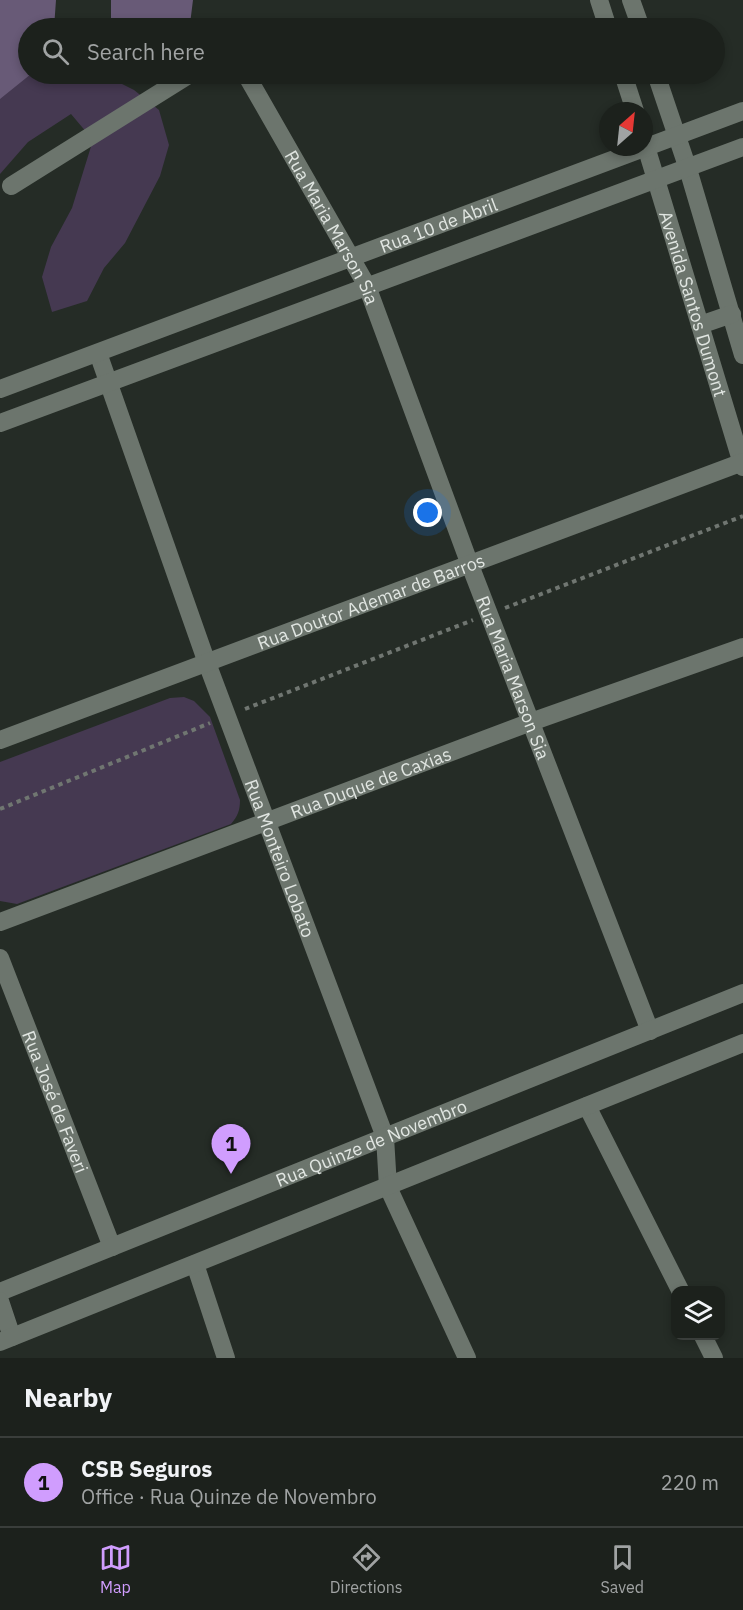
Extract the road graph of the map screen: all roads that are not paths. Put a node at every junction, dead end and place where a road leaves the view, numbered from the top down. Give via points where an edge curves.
1 (599, 0) edge
2 (631, 0) edge
3 (605, 18) edge
4 (637, 18) edge
5 (174, 84) edge
6 (251, 84) edge
7 (626, 84) edge
8 (660, 84) edge
9 (632, 102) edge
10 (743, 111) edge
11 (678, 136) junction
12 (653, 141) edge
13 (743, 147) edge
14 (612, 156) edge
15 (649, 156) edge
16 (688, 169) junction
17 (656, 180) junction
18 (11, 186) dead end
19 (351, 258) junction
20 (367, 286) junction
21 (732, 314) junction
22 (700, 325) junction
23 (98, 352) junction
24 (743, 355) edge
25 (108, 382) junction
26 (0, 389) edge
27 (0, 423) edge
28 (743, 464) edge
29 (470, 565) junction
30 (743, 647) edge
31 (207, 663) junction
32 (531, 722) junction
33 (0, 740) edge
34 (266, 822) junction
35 (0, 922) edge
36 (0, 958) edge
37 (743, 993) edge
38 (650, 1030) junction
39 (743, 1043) edge
40 (587, 1106) junction
41 (384, 1137) junction
42 (388, 1187) junction
43 (112, 1247) junction
44 (195, 1264) junction
45 (678, 1286) edge
46 (0, 1292) edge
47 (0, 1301) edge
48 (6, 1339) edge
49 (705, 1340) edge
50 (226, 1358) edge
51 (467, 1358) edge
52 (714, 1358) edge

1 - 3 street
2 - 4 street
5 - 18 street
6 - 19 street, Rua Maria Marson Sia
7 - 9 street
8 - 11 street, Avenida Santos Dumont
10 - 11 street, Rua 10 de Abril
11 - 12 street, Rua 10 de Abril
11 - 16 street, Avenida Santos Dumont
13 - 16 street, Rua 10 de Abril
14 - 19 street, Rua 10 de Abril
15 - 17 street, Avenida Santos Dumont
16 - 17 street, Rua 10 de Abril
16 - 21 street, Avenida Santos Dumont
17 - 20 street, Rua 10 de Abril
17 - 22 street, Avenida Santos Dumont
19 - 20 street, Rua Maria Marson Sia
19 - 23 street, Rua 10 de Abril
20 - 25 street, Rua 10 de Abril
20 - 29 street, Rua Maria Marson Sia
21 - 22 street
21 - 24 street, Avenida Santos Dumont
22 - 28 street, Avenida Santos Dumont
23 - 25 street, Rua Monteiro Lobato
23 - 26 street, Rua 10 de Abril
25 - 27 street, Rua 10 de Abril
25 - 31 street, Rua Monteiro Lobato
28 - 29 street, Rua Doutor Ademar de Barros
29 - 31 street, Rua Doutor Ademar de Barros
29 - 32 street, Rua Maria Marson Sia
30 - 32 street, Rua Duque de Caxias
31 - 33 street, Rua Doutor Ademar de Barros
31 - 34 street, Rua Monteiro Lobato
32 - 34 street, Rua Duque de Caxias
32 - 38 street, Rua Maria Marson Sia
34 - 35 street, Rua Duque de Caxias
34 - 41 street, Rua Monteiro Lobato
36 - 43 street, Rua José de Faveri
37 - 38 street, Rua Quinze de Novembro
38 - 41 street, Rua Quinze de Novembro
39 - 40 street
40 - 42 street
40 - 45 street
41 - 42 street, Rua Monteiro Lobato
41 - 43 street, Rua Quinze de Novembro
42 - 44 street
42 - 51 street, Rua Monteiro Lobato
43 - 46 street, Rua Quinze de Novembro
44 - 48 street
44 - 50 street
47 - 48 street
49 - 52 street

